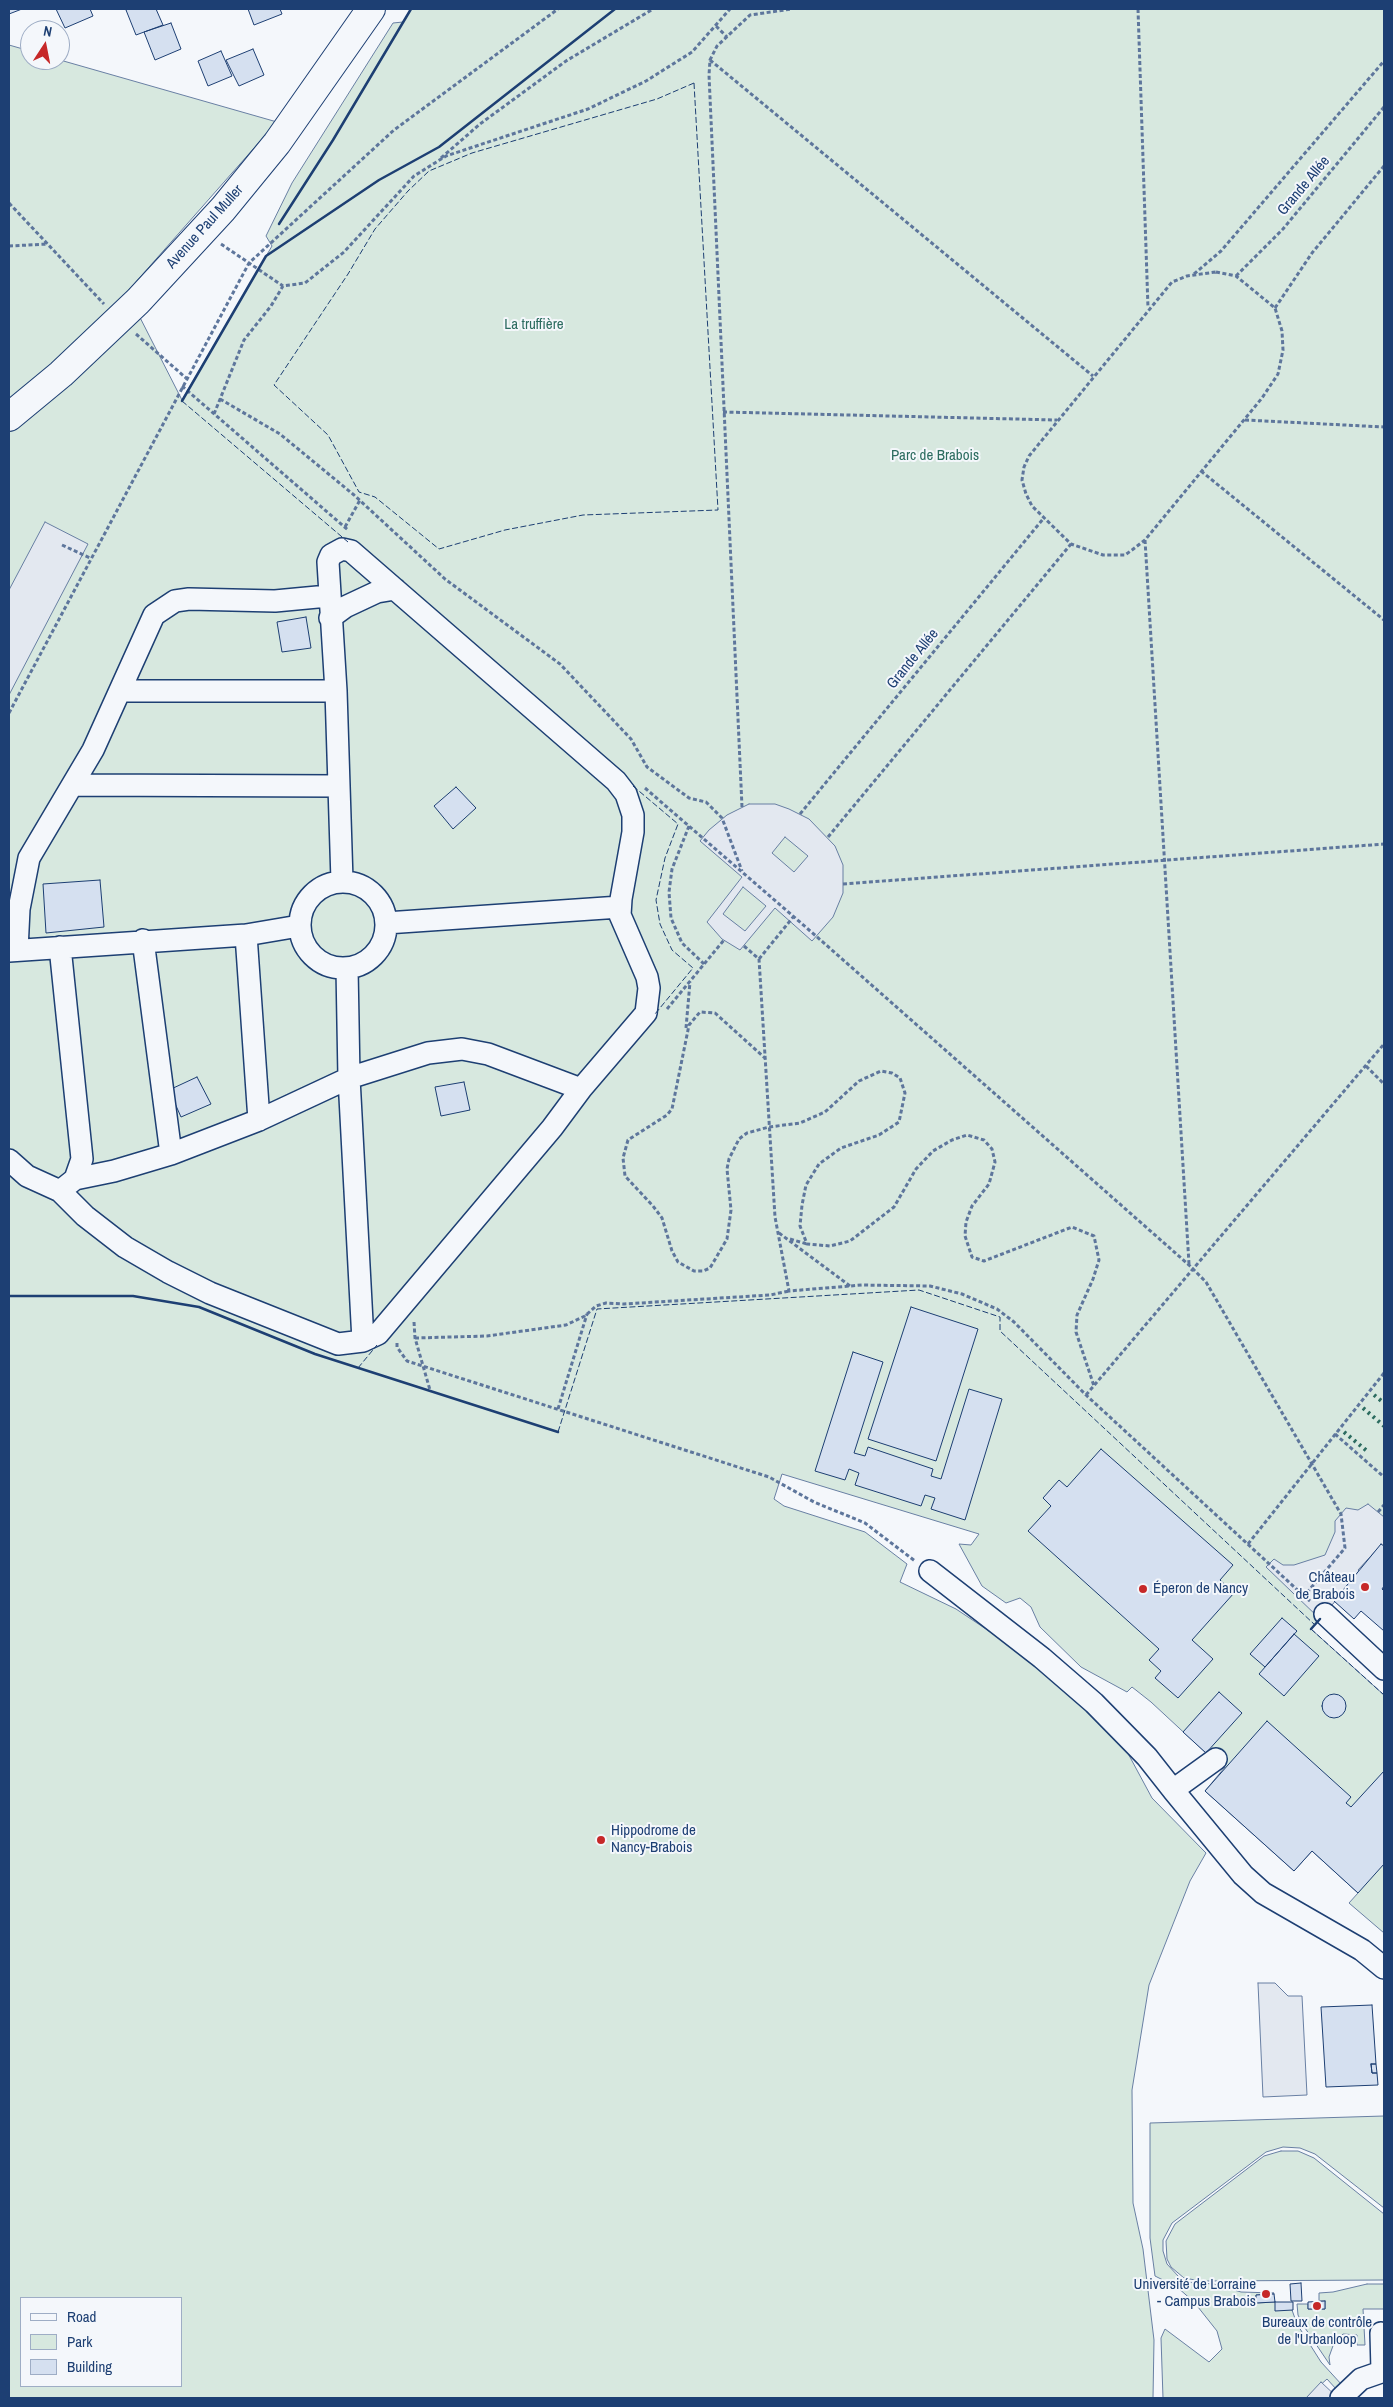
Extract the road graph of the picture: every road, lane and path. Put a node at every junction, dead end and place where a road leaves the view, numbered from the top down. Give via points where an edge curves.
1 (371, 9) edge
2 (558, 9) edge
3 (652, 9) edge
4 (730, 9) edge
5 (792, 9) edge
6 (1138, 9) edge
7 (716, 26) junction
8 (727, 37) junction
9 (710, 60) junction
10 (1384, 61) edge
11 (1384, 107) edge
12 (436, 162) junction
13 (1384, 166) edge
14 (9, 203) edge
15 (203, 231) junction
16 (48, 244) junction
17 (9, 246) edge
18 (249, 262) junction
19 (1193, 275) junction
20 (1236, 276) junction
21 (283, 286) junction
22 (1276, 308) junction
23 (1148, 309) junction
24 (115, 314) junction
25 (1093, 376) junction
26 (186, 378) junction
27 (220, 399) junction
28 (723, 412) junction
29 (214, 414) dead end
30 (9, 417) edge
31 (1058, 420) junction
32 (1244, 420) junction
33 (1384, 427) edge
34 (1201, 471) junction
35 (360, 500) junction
36 (1043, 518) junction
37 (345, 527) dead end
38 (1145, 540) junction
39 (1071, 544) junction
40 (62, 545) dead end
41 (90, 558) junction
42 (395, 589) junction
43 (328, 596) junction
44 (330, 618) junction
45 (1384, 620) edge
46 (121, 691) junction
47 (336, 691) junction
48 (9, 713) edge
49 (73, 785) junction
50 (339, 786) junction
51 (742, 807) dead end
52 (800, 814) dead end
53 (689, 826) dead end
54 (828, 837) dead end
55 (1384, 844) edge
56 (1164, 861) junction
57 (743, 872) dead end
58 (342, 882) junction
59 (843, 884) dead end
60 (620, 907) junction
61 (794, 916) dead end
62 (386, 923) junction
63 (299, 926) junction
64 (246, 935) junction
65 (816, 936) dead end
66 (143, 940) junction
67 (724, 940) dead end
68 (744, 946) dead end
69 (60, 947) junction
70 (13, 950) edge
71 (759, 959) junction
72 (704, 964) junction
73 (347, 968) junction
74 (690, 981) junction
75 (665, 1011) dead end
76 (686, 1034) junction
77 (1384, 1044) edge
78 (766, 1059) junction
79 (1366, 1066) junction
80 (349, 1078) junction
81 (1384, 1084) edge
82 (581, 1089) junction
83 (258, 1120) junction
84 (769, 1127) junction
85 (171, 1154) junction
86 (9, 1160) edge
87 (67, 1185) junction
88 (779, 1232) junction
89 (787, 1239) junction
90 (807, 1244) junction
91 (1190, 1265) junction
92 (1193, 1268) junction
93 (850, 1286) junction
94 (789, 1291) junction
95 (587, 1314) junction
96 (408, 1321) dead end
97 (415, 1338) junction
98 (363, 1341) junction
99 (397, 1341) dead end
100 (422, 1366) junction
101 (1384, 1373) edge
102 (1094, 1386) junction
103 (430, 1390) dead end
104 (1086, 1395) junction
105 (558, 1409) junction
106 (1335, 1434) junction
107 (1311, 1464) junction
108 (1384, 1477) edge
109 (1384, 1505) edge
110 (1378, 1512) dead end
111 (1248, 1544) junction
112 (930, 1572) joint
113 (1304, 1596) junction
114 (1324, 1614) joint
115 (1384, 1670) edge
116 (1216, 1759) dead end
117 (1173, 1790) junction
118 (1384, 1968) edge
119 (1381, 2333) dead end
120 (1383, 2371) edge
121 (1341, 2398) edge

1 - 15 main road, Avenue Paul Muller via 278,142
2 - 18 path via 394,130
3 - 12 path via 566,61 480,124
4 - 7 path
5 - 8 path via 750,15
6 - 23 path
7 - 8 path
7 - 12 path via 692,52 646,81 596,105
8 - 9 path via 717,46
9 - 25 path
9 - 28 path
10 - 19 path via 1221,251
11 - 20 path, Grande Allée via 1283,229
12 - 21 path via 414,176 344,252 305,283
13 - 22 path via 1312,254
14 - 16 path
15 - 18 path
15 - 24 main road, Avenue Paul Muller
16 - 17 path
16 - 24 path
18 - 21 path
18 - 26 path
19 - 20 path via 1216,272
19 - 23 path via 1172,282
20 - 22 path
21 - 27 path via 244,340
22 - 32 path via 1283,350 1278,374
23 - 25 path
24 - 26 path
24 - 30 main road, Avenue Paul Muller via 61,374
25 - 31 path
26 - 41 path
27 - 29 path
27 - 35 path via 280,434
28 - 31 path
28 - 51 path
31 - 36 path via 1029,456 1022,480 1032,506
32 - 33 path
32 - 34 path
34 - 38 path
34 - 45 path
35 - 37 path
35 - 57 path via 445,580 560,664 631,739 647,767 689,798 706,802 722,818
36 - 39 path
36 - 52 path, Grande Allée
38 - 39 path via 1120,555 1103,555
38 - 56 path
39 - 54 path
40 - 41 path
41 - 48 path
42 - 43 street via 351,552 342,549 330,555
42 - 44 street via 376,592
42 - 60 street via 616,781 626,794 633,815 633,832
43 - 44 street
43 - 46 street via 275,601 175,601 154,615
44 - 47 street
46 - 47 street
46 - 49 street
47 - 50 street
49 - 50 street
49 - 70 street via 29,858
50 - 58 street
53 - 72 path via 672,869 669,892 671,918 682,943
55 - 56 path
56 - 59 path
56 - 91 path
58 - 62 street via 355,883 372,894 384,910
58 - 63 street via 331,883 311,895 302,909
60 - 62 street
60 - 82 street via 620,915 647,977 646,1014
61 - 71 path
62 - 73 street via 385,936 376,953 360,965
63 - 64 street
63 - 73 street via 303,944 314,958 329,967
64 - 66 street
64 - 83 street
65 - 91 path
66 - 69 street
66 - 85 street
67 - 72 path
68 - 71 path
69 - 70 street
69 - 87 street via 82,1159
71 - 78 path
72 - 74 path
73 - 80 street
74 - 75 path
74 - 76 path
76 - 78 path via 700,1012 715,1013
76 - 84 path via 672,1109 628,1140 623,1166 631,1184 662,1218 672,1251 686,1268 703,1271 710,1268 717,1258 730,1228 729,1158 739,1139 747,1133
77 - 79 path
78 - 84 path
79 - 81 path
79 - 92 path
80 - 82 street via 428,1053 462,1049 488,1054
80 - 83 street
80 - 98 street
82 - 98 street via 552,1128 378,1334
83 - 85 street
84 - 88 path via 775,1217
84 - 90 path via 800,1123 825,1112 860,1081 881,1071 900,1078 905,1094 900,1122 879,1136 841,1148 819,1164 806,1185 800,1226
85 - 87 street
86 - 87 street via 27,1176
87 - 98 street via 85,1216 125,1247 168,1272 263,1316 338,1344
88 - 89 path
88 - 94 path
89 - 90 path
89 - 93 path
90 - 102 path via 830,1246 850,1241 894,1207 916,1169 933,1151 967,1135 984,1140 992,1149 995,1162 989,1184 972,1206 966,1222 965,1236 972,1256 984,1261 1072,1227 1094,1236 1099,1260 1077,1315 1076,1332
91 - 92 path
92 - 102 path
92 - 107 path via 1206,1282
93 - 94 path
93 - 104 path via 930,1286 979,1300 1014,1322
94 - 95 path via 770,1295 606,1303
95 - 97 path via 566,1325 540,1329 454,1338
95 - 105 path
96 - 97 path via 414,1314
97 - 100 path
99 - 100 path via 397,1347 407,1361
100 - 103 path
100 - 105 path
101 - 106 path
102 - 104 path
104 - 111 path
105 - 112 path via 769,1477 814,1502 865,1523
106 - 107 path
106 - 108 path
107 - 111 path
107 - 113 path via 1341,1514 1345,1548
109 - 110 path
111 - 113 path
112 - 117 street via 1042,1658 1094,1703 1147,1757
113 - 114 path
114 - 115 street
116 - 117 street
117 - 118 street via 1263,1893 1362,1950
119 - 120 street
120 - 121 street via 1361,2380

